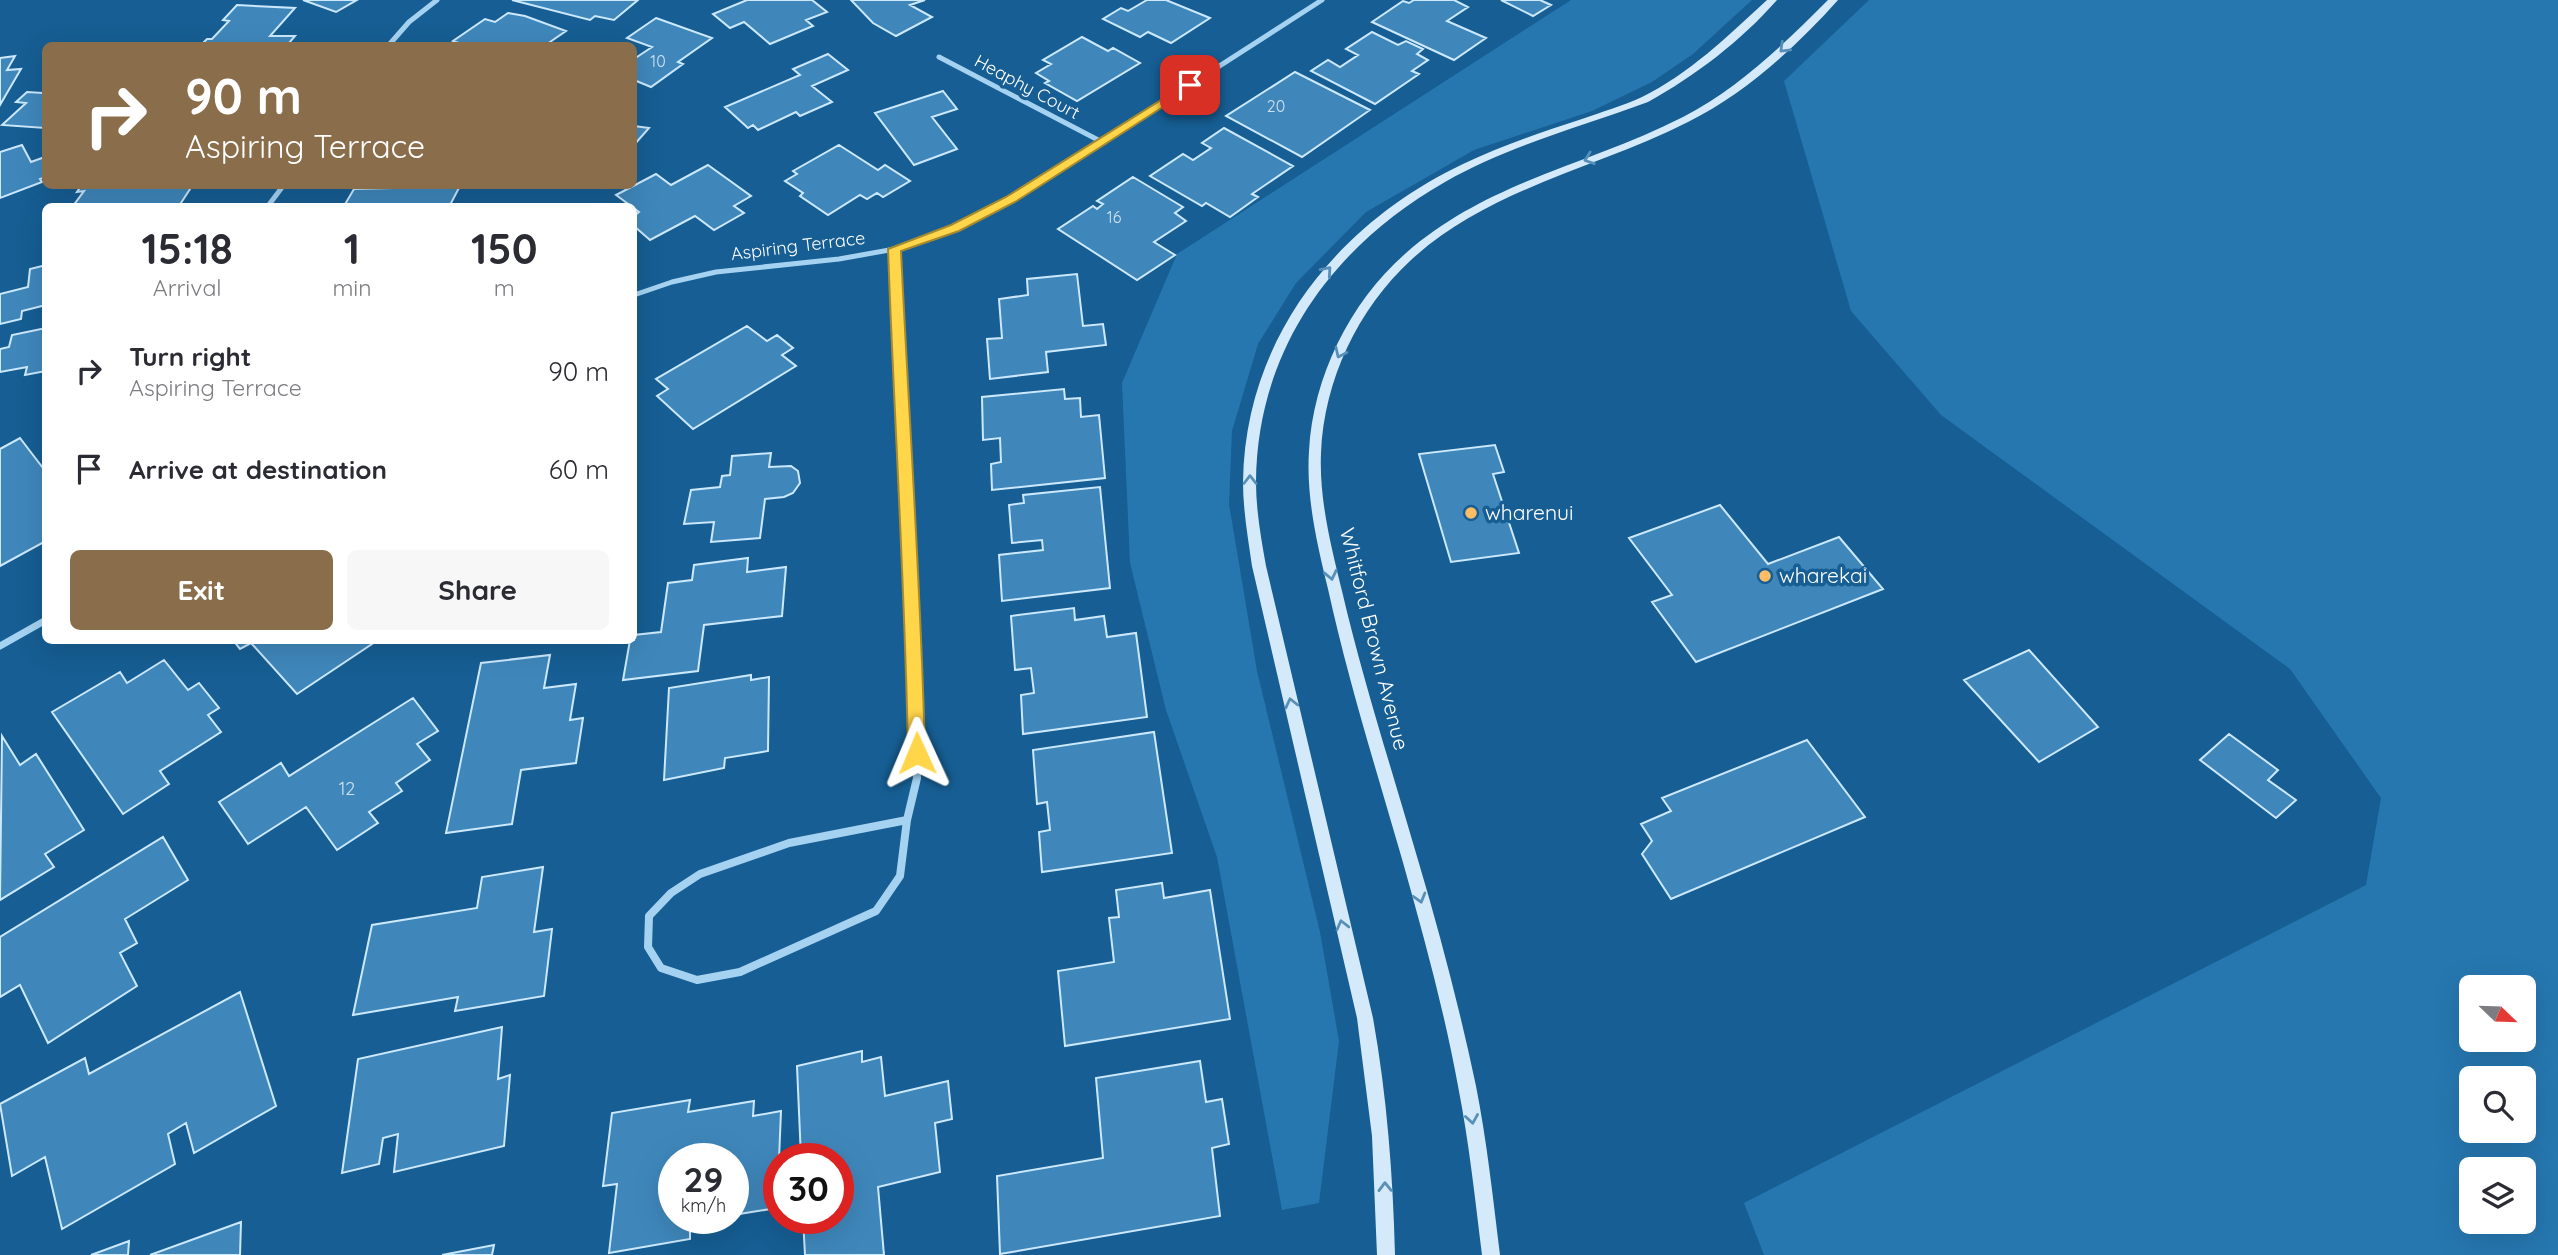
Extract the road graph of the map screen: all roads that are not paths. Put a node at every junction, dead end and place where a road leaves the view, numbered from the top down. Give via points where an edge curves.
1 (437, 0) edge
2 (1322, 0) edge
3 (1772, 0) edge
4 (1833, 0) edge
5 (392, 42) edge
6 (939, 57) dead end
7 (1102, 142) junction
8 (895, 249) junction
9 (637, 294) edge
10 (42, 622) edge
11 (0, 646) edge
12 (907, 821) junction
13 (1386, 1255) edge
14 (1491, 1255) edge

1 - 5 street
2 - 7 street, Aspiring Terrace
13 -> 3 main road via 1378,1088 1251,514 1256,416 1268,370 1291,321 1320,278 1385,215 1489,157 1666,88 1715,55
4 -> 14 main road, Whitford Brown Avenue via 1750,80 1716,103 1643,139 1500,194 1455,220 1407,257 1360,313 1338,354 1320,404 1314,452 1320,523 1339,609 1452,1020 1467,1086
6 - 7 street, Heaphy Court
7 - 8 street, Aspiring Terrace via 1011,200 955,228
8 - 9 street, Aspiring Terrace via 716,272
8 - 12 street via 915,681 917,778
10 - 11 street
12 - 12 street via 789,843 700,874 671,893 649,916 648,947 661,968 697,980 740,972 876,911 900,876

